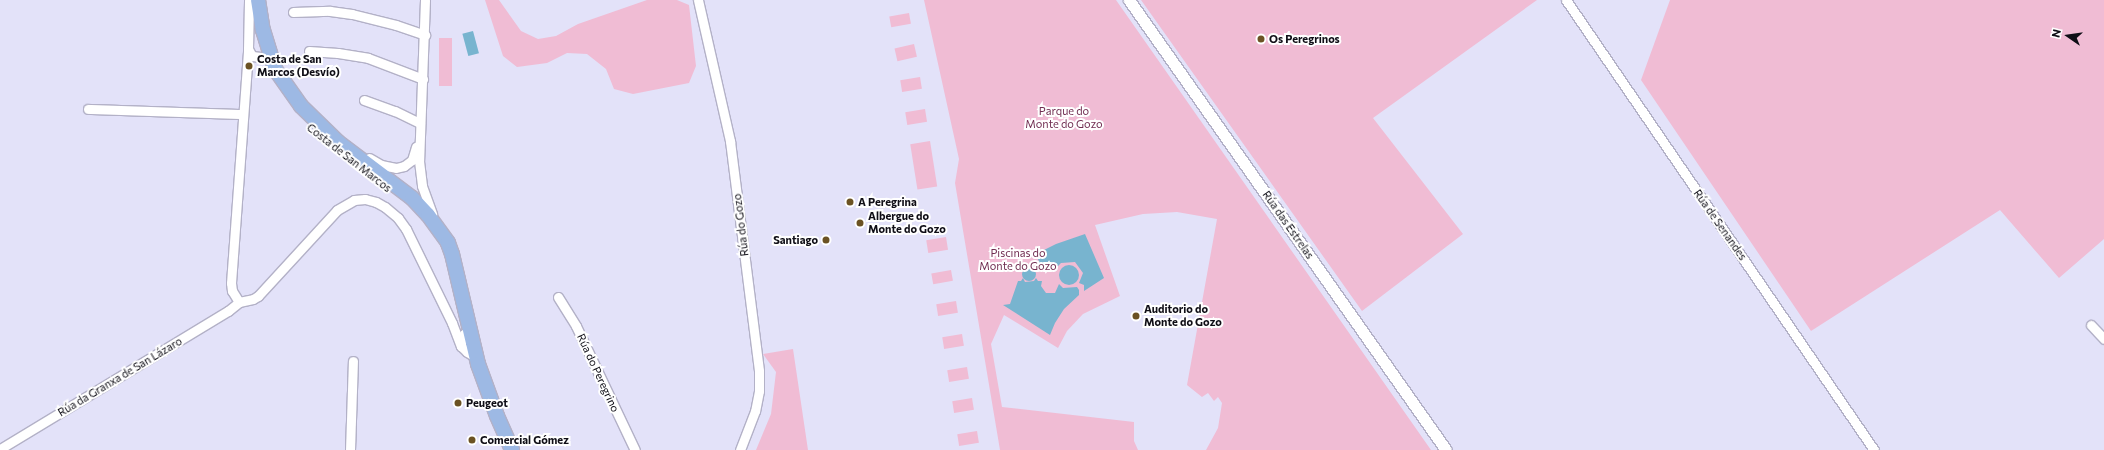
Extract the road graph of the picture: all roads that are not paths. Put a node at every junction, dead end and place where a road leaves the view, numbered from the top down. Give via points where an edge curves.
1 (425, 0) edge
2 (698, 0) edge
3 (1129, 0) edge
4 (1566, 0) edge
5 (254, 1) edge
6 (293, 12) dead end
7 (425, 35) junction
8 (257, 49) junction
9 (309, 51) dead end
10 (275, 69) junction
11 (423, 79) junction
12 (364, 100) dead end
13 (88, 109) dead end
14 (242, 114) junction
15 (420, 123) junction
16 (419, 134) junction
17 (338, 142) junction
18 (348, 203) joint
19 (438, 228) junction
20 (459, 285) junction
21 (558, 297) dead end
22 (239, 302) junction
23 (452, 323) junction
24 (2091, 325) dead end
25 (467, 332) junction
26 (2104, 339) edge
27 (461, 346) junction
28 (477, 358) junction
29 (353, 360) dead end
30 (0, 449) edge
31 (350, 450) edge
32 (512, 450) edge
33 (635, 450) edge
34 (740, 450) edge
35 (1446, 450) edge
36 (1874, 450) edge

1 - 7 street
2 - 34 street, Rúa do Gozo via 732,149 759,371 755,411
3 - 35 street, Rúa das Estrelas
4 - 36 street, Rúa de Senandes
5 - 8 main road, Costa de San Marcos
5 - 10 main road, Costa de San Marcos
6 - 7 street via 330,11 352,14
7 - 11 street
8 - 10 main road
8 - 14 street via 246,66
8 - 20 main road, Costa de San Marcos via 280,94 302,121 398,197 424,224
9 - 11 street via 368,58
10 - 17 main road, Costa de San Marcos via 301,106
11 - 15 street
12 - 15 street
13 - 14 street
14 - 22 street via 231,284
15 - 16 street
16 - 17 street via 415,156 404,166 396,168 375,163 360,152
16 - 19 street via 422,186
17 - 19 main road, Costa de San Marcos via 404,191
18 - 22 street, Rúa da Granxa de San Lázaro via 337,210 258,296 253,300
18 - 23 street, Costa de San Marcos via 359,199 370,200 385,207 398,218 406,229
19 - 20 main road, Costa de San Marcos via 450,248
20 - 25 main road, Costa de San Marcos
21 - 33 street, Rúa do Peregrino via 576,326
22 - 30 street, Rúa da Granxa de San Lázaro
23 - 25 street, Costa de San Marcos
23 - 27 street, Costa de San Marcos
24 - 26 street
25 - 27 street, Costa de San Marcos via 461,340
25 - 28 main road, Costa de San Marcos
27 - 28 street
28 - 32 main road, Costa de San Marcos
29 - 31 street

